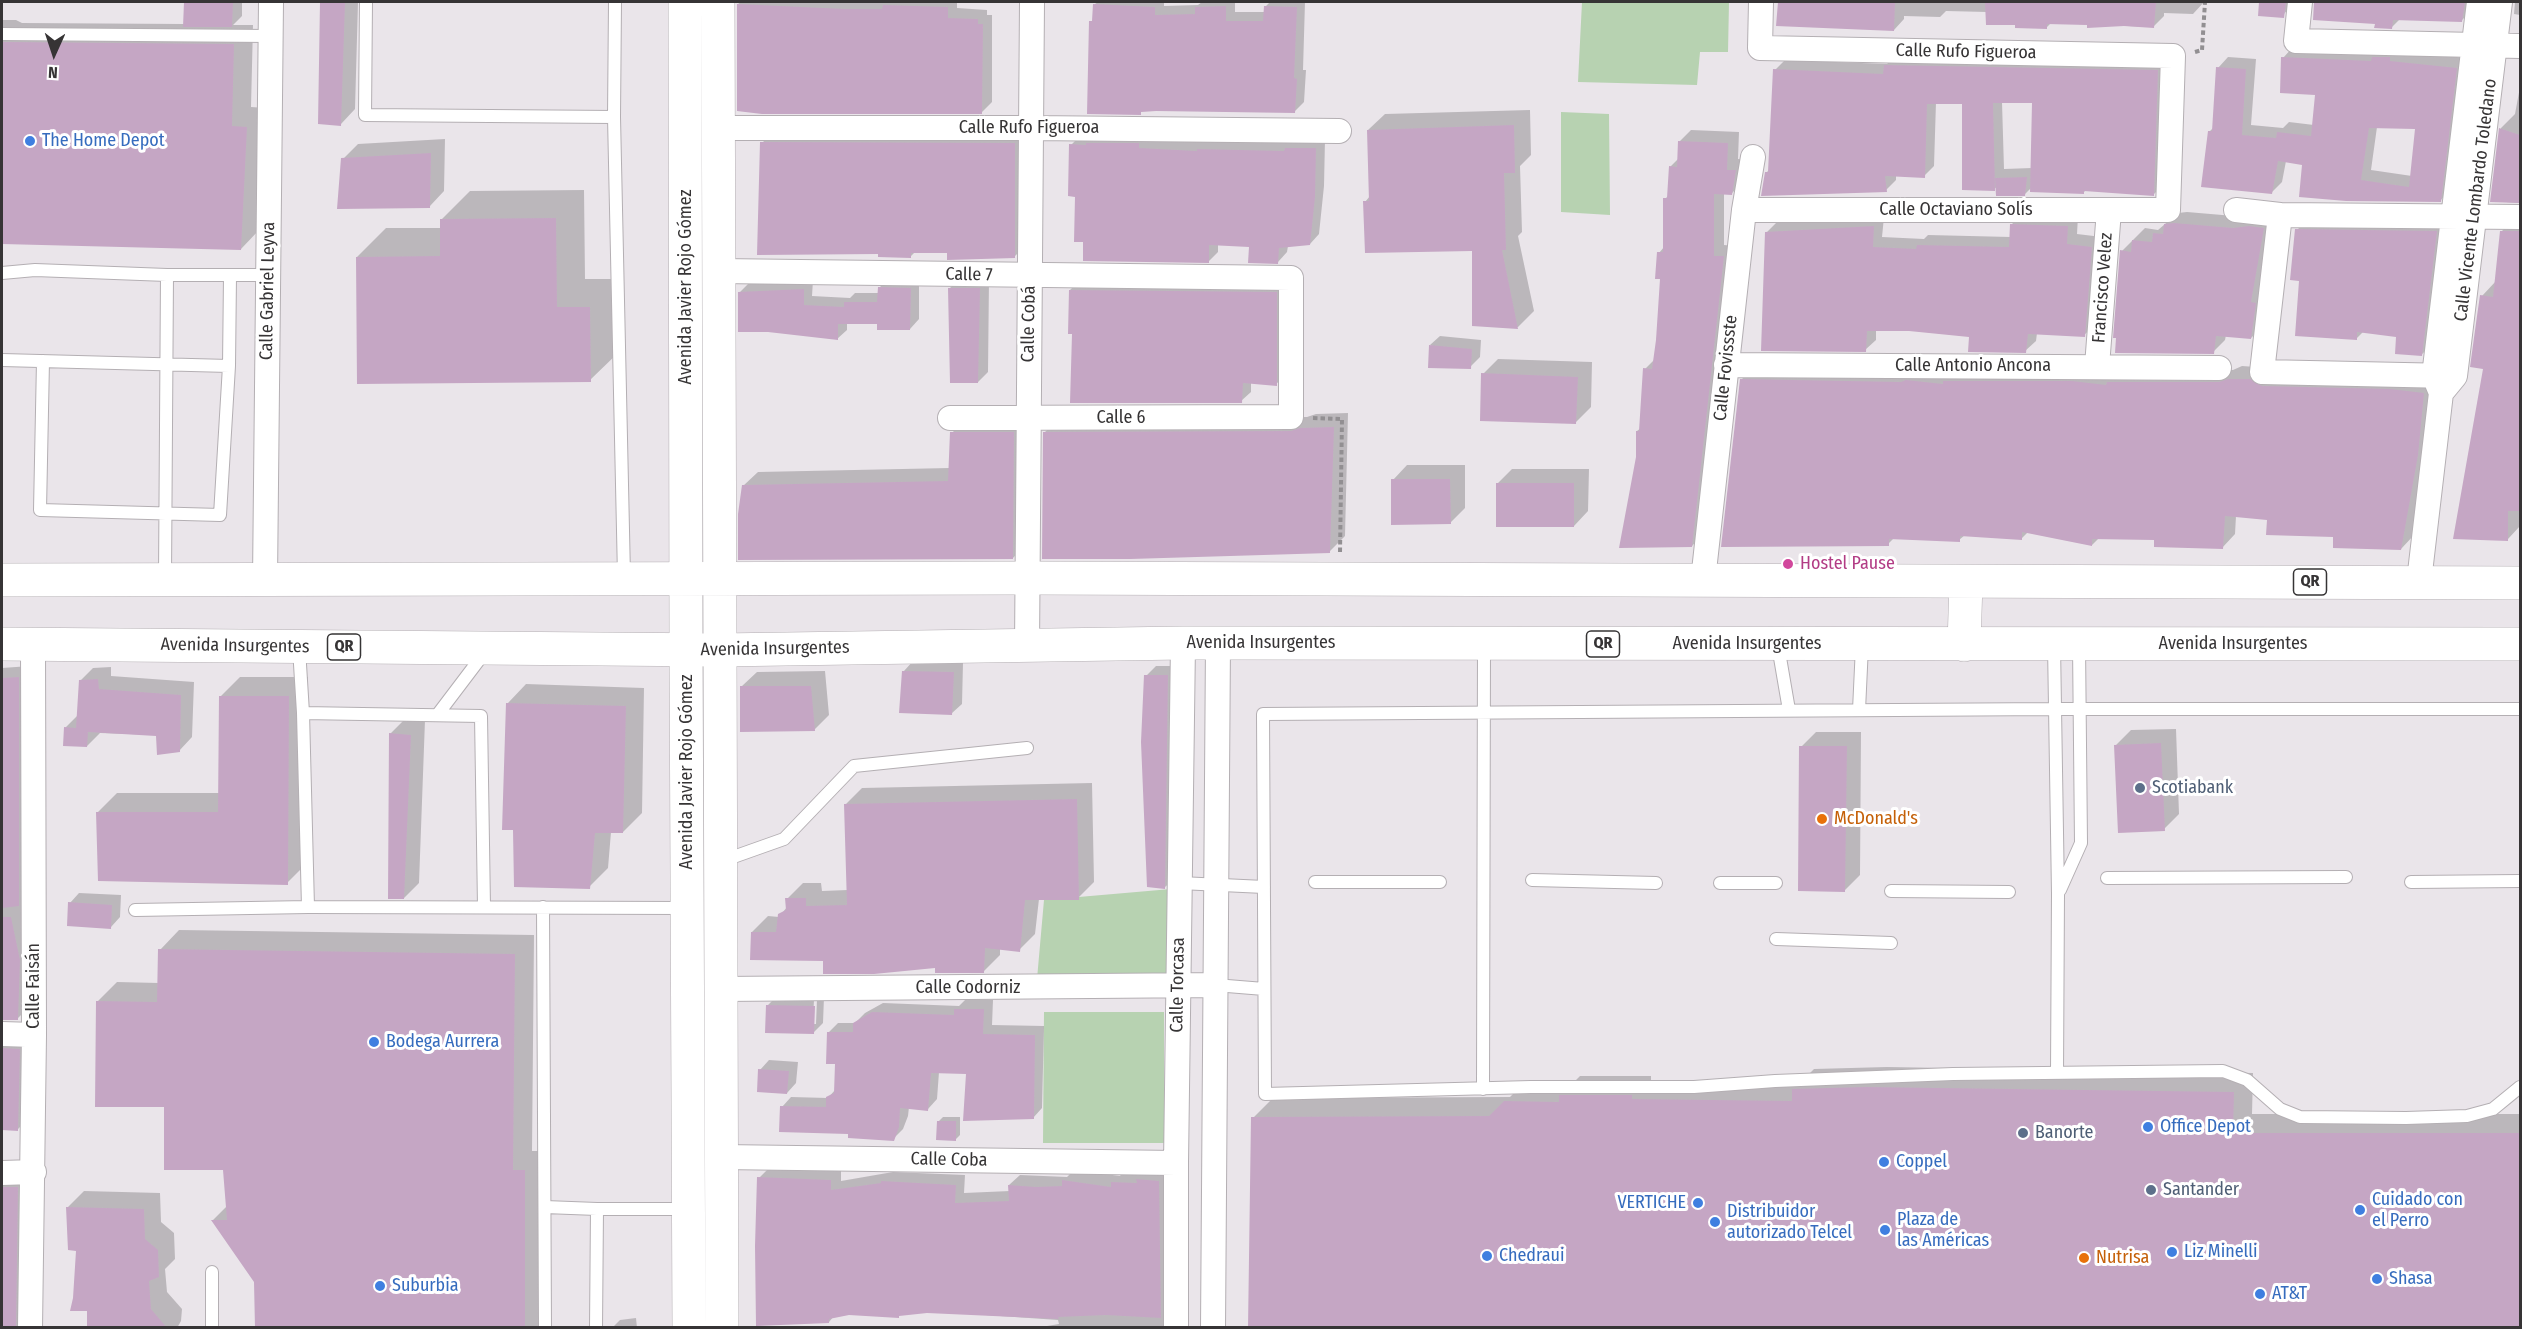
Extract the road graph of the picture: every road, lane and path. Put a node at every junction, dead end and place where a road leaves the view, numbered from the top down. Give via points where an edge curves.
1 (271, 2) edge
2 (366, 2) edge
3 (615, 2) edge
4 (685, 2) edge
5 (718, 2) edge
6 (1032, 2) edge
7 (1761, 2) edge
8 (2205, 2) edge
9 (2301, 2) edge
10 (2479, 2) edge
11 (2500, 2) edge
12 (2, 34) edge
13 (271, 36) junction
14 (2484, 45) junction
15 (2520, 46) edge
16 (2202, 50) dead end
17 (614, 117) junction
18 (719, 128) junction
19 (1031, 128) junction
20 (1339, 131) dead end
21 (1753, 157) dead end
22 (1744, 210) junction
23 (2109, 210) junction
24 (2168, 210) joint
25 (2236, 210) dead end
26 (2280, 215) junction
27 (2464, 217) junction
28 (2520, 217) edge
29 (719, 271) junction
30 (2, 273) edge
31 (268, 274) junction
32 (167, 275) junction
33 (230, 276) junction
34 (1030, 276) junction
35 (2, 360) edge
36 (43, 361) junction
37 (1726, 365) junction
38 (166, 366) junction
39 (229, 366) junction
40 (2097, 366) junction
41 (2219, 368) dead end
42 (2443, 382) junction
43 (1291, 417) joint
44 (950, 418) dead end
45 (1028, 418) junction
46 (1342, 418) dead end
47 (166, 514) junction
48 (1027, 578) junction
49 (2, 580) edge
50 (165, 580) junction
51 (265, 580) junction
52 (624, 580) junction
53 (686, 580) junction
54 (1340, 580) junction
55 (1703, 580) junction
56 (720, 581) junction
57 (2419, 581) junction
58 (1966, 582) junction
59 (2520, 582) edge
60 (1184, 643) junction
61 (1218, 643) junction
62 (17, 644) edge
63 (1484, 644) junction
64 (2066, 644) junction
65 (2520, 644) edge
66 (1778, 645) junction
67 (1862, 645) junction
68 (1964, 645) junction
69 (1026, 646) junction
70 (299, 647) junction
71 (487, 648) junction
72 (686, 650) junction
73 (720, 650) junction
74 (2054, 709) junction
75 (2079, 709) junction
76 (2520, 709) edge
77 (1789, 710) junction
78 (1859, 710) junction
79 (1483, 712) junction
80 (303, 713) junction
81 (438, 714) junction
82 (1027, 748) dead end
83 (721, 861) junction
84 (2346, 877) dead end
85 (2107, 878) dead end
86 (1532, 880) dead end
87 (2520, 881) edge
88 (1316, 882) dead end
89 (1440, 882) dead end
90 (2411, 882) dead end
91 (1180, 883) junction
92 (1656, 883) dead end
93 (1720, 883) dead end
94 (1776, 883) dead end
95 (1216, 886) junction
96 (1264, 887) junction
97 (1890, 891) dead end
98 (2009, 892) dead end
99 (2058, 894) junction
100 (308, 907) junction
101 (484, 907) junction
102 (543, 907) junction
103 (687, 908) junction
104 (135, 910) dead end
105 (1776, 939) dead end
106 (1891, 943) dead end
107 (1215, 985) junction
108 (1178, 987) junction
109 (721, 989) junction
110 (1264, 989) junction
111 (2, 1034) edge
112 (34, 1035) junction
113 (2057, 1073) junction
114 (2520, 1087) edge
115 (1483, 1089) junction
116 (721, 1157) junction
117 (1176, 1163) junction
118 (33, 1172) junction
119 (2, 1173) edge
120 (545, 1207) junction
121 (597, 1209) junction
122 (688, 1209) junction
123 (213, 1272) dead end
124 (30, 1328) edge
125 (212, 1328) edge
126 (545, 1328) edge
127 (596, 1328) edge
128 (688, 1328) edge
129 (722, 1328) edge
130 (1176, 1328) edge
131 (1213, 1328) edge

1 - 13 street, Calle Gabriel Leyva
2 - 17 lane via 365,115
3 - 17 lane
4 - 53 main road, Avenida Javier Rojo Gómez
5 - 18 main road, Avenida Javier Rojo Gómez
6 - 19 street, Calle Cobá
7 - 24 street, Calle Rufo Figueroa via 1760,48 2173,56
8 - 16 path
9 - 14 street via 2296,41
10 - 14 street, Calle Vicente Lombardo Toledano
11 - 14 street, Calle Vicente Lombardo Toledano
12 - 13 lane
13 - 31 street, Calle Gabriel Leyva
14 - 15 street
14 - 27 street, Calle Vicente Lombardo Toledano
17 - 52 lane
18 - 19 street, Calle Rufo Figueroa
18 - 29 main road, Avenida Javier Rojo Gómez
19 - 20 street, Calle Rufo Figueroa
19 - 34 street, Calle Cobá
21 - 22 street, Calle Fovissste
22 - 23 street, Calle Octaviano Solís
22 - 37 street, Calle Fovissste
23 - 24 street, Calle Octaviano Solís
23 - 40 street, Francisco Velez
25 - 26 street
26 - 27 street
26 - 42 street via 2262,372
27 - 28 street
27 - 42 street, Calle Vicente Lombardo Toledano
29 - 34 street, Calle 7
29 - 56 main road, Avenida Javier Rojo Gómez
30 - 32 lane via 35,270
31 - 33 lane
31 - 51 street, Calle Gabriel Leyva
32 - 33 lane
32 - 38 lane
33 - 39 lane
34 - 43 street, Calle 7 via 1291,278
34 - 45 street, Calle Cobá
35 - 36 lane
36 - 38 lane
36 - 47 lane via 40,510
37 - 40 street, Calle Antonio Ancona
37 - 55 street, Calle Fovissste
38 - 39 lane
38 - 47 lane
39 - 47 lane via 220,515
40 - 41 street, Calle Antonio Ancona
42 - 57 street, Calle Vicente Lombardo Toledano
43 - 45 street, Calle 6
44 - 45 street, Calle 6
45 - 48 street, Calle Cobá
46 - 54 path
47 - 50 lane
48 - 54 main road, QR
48 - 56 main road, QR
48 - 69 street, Calle Cobá
49 - 50 main road, QR
50 - 51 main road, QR
51 - 52 main road, QR
52 - 53 main road, QR
53 - 56 main road, QR
53 - 72 main road, Avenida Javier Rojo Gómez
54 - 55 main road, QR
55 - 58 main road, QR
56 - 73 main road, Avenida Javier Rojo Gómez
57 - 58 main road, QR
57 - 59 main road, QR
58 - 68 main road
60 - 61 main road, Avenida Insurgentes / QR
60 - 69 main road, Avenida Insurgentes / QR
60 - 91 street, Calle Torcasa
61 - 63 main road, Avenida Insurgentes / QR
61 - 95 street, Calle Torcasa
62 - 70 main road, Avenida Insurgentes / QR
62 - 112 street, Calle Faisán
63 - 66 main road, Avenida Insurgentes / QR
63 - 79 lane
64 - 65 main road, Avenida Insurgentes / QR
64 - 68 main road, Avenida Insurgentes / QR
64 - 74 lane
64 - 75 lane
66 - 67 main road, Avenida Insurgentes / QR
66 - 77 lane
67 - 68 main road, Avenida Insurgentes / QR
67 - 78 lane
69 - 73 main road, Avenida Insurgentes / QR
70 - 71 main road, Avenida Insurgentes / QR
70 - 80 lane
71 - 72 main road, Avenida Insurgentes / QR
71 - 81 lane
72 - 73 main road, Avenida Insurgentes / QR
72 - 103 main road, Avenida Javier Rojo Gómez
73 - 83 main road, Avenida Javier Rojo Gómez
74 - 75 lane
74 - 78 lane
74 - 99 lane
75 - 76 lane
75 - 99 lane via 2081,843
77 - 78 lane
77 - 79 lane
79 - 96 lane via 1263,714
79 - 115 lane
80 - 81 lane
80 - 100 lane
81 - 101 lane via 481,716
82 - 83 lane via 854,766 784,839
83 - 109 main road, Avenida Javier Rojo Gómez
84 - 85 lane
86 - 92 lane
87 - 90 lane
88 - 89 lane
91 - 95 lane
91 - 108 street, Calle Torcasa
93 - 94 lane
95 - 96 lane
95 - 107 street, Calle Torcasa
96 - 110 lane
97 - 98 lane
99 - 113 lane
100 - 101 lane
100 - 104 lane
101 - 102 lane
102 - 103 lane
102 - 120 lane
103 - 122 main road, Avenida Javier Rojo Gómez
105 - 106 lane
107 - 108 street, Calle Codorniz
107 - 110 lane
107 - 131 street, Calle Torcasa
108 - 109 street, Calle Codorniz
108 - 117 street, Calle Torcasa
109 - 116 main road, Avenida Javier Rojo Gómez
110 - 115 lane via 1265,1094
111 - 112 street
112 - 118 street, Calle Faisán
113 - 114 lane via 2223,1071 2247,1080 2280,1109 2300,1117 2466,1116 2493,1109
113 - 115 lane via 1892,1076 1694,1087
116 - 117 street, Calle Coba
116 - 129 main road, Avenida Javier Rojo Gómez
117 - 130 street, Calle Torcasa
118 - 119 street
118 - 124 street, Calle Faisán
120 - 121 lane
120 - 126 lane
121 - 122 lane
121 - 127 lane
122 - 128 main road, Avenida Javier Rojo Gómez
123 - 125 lane

